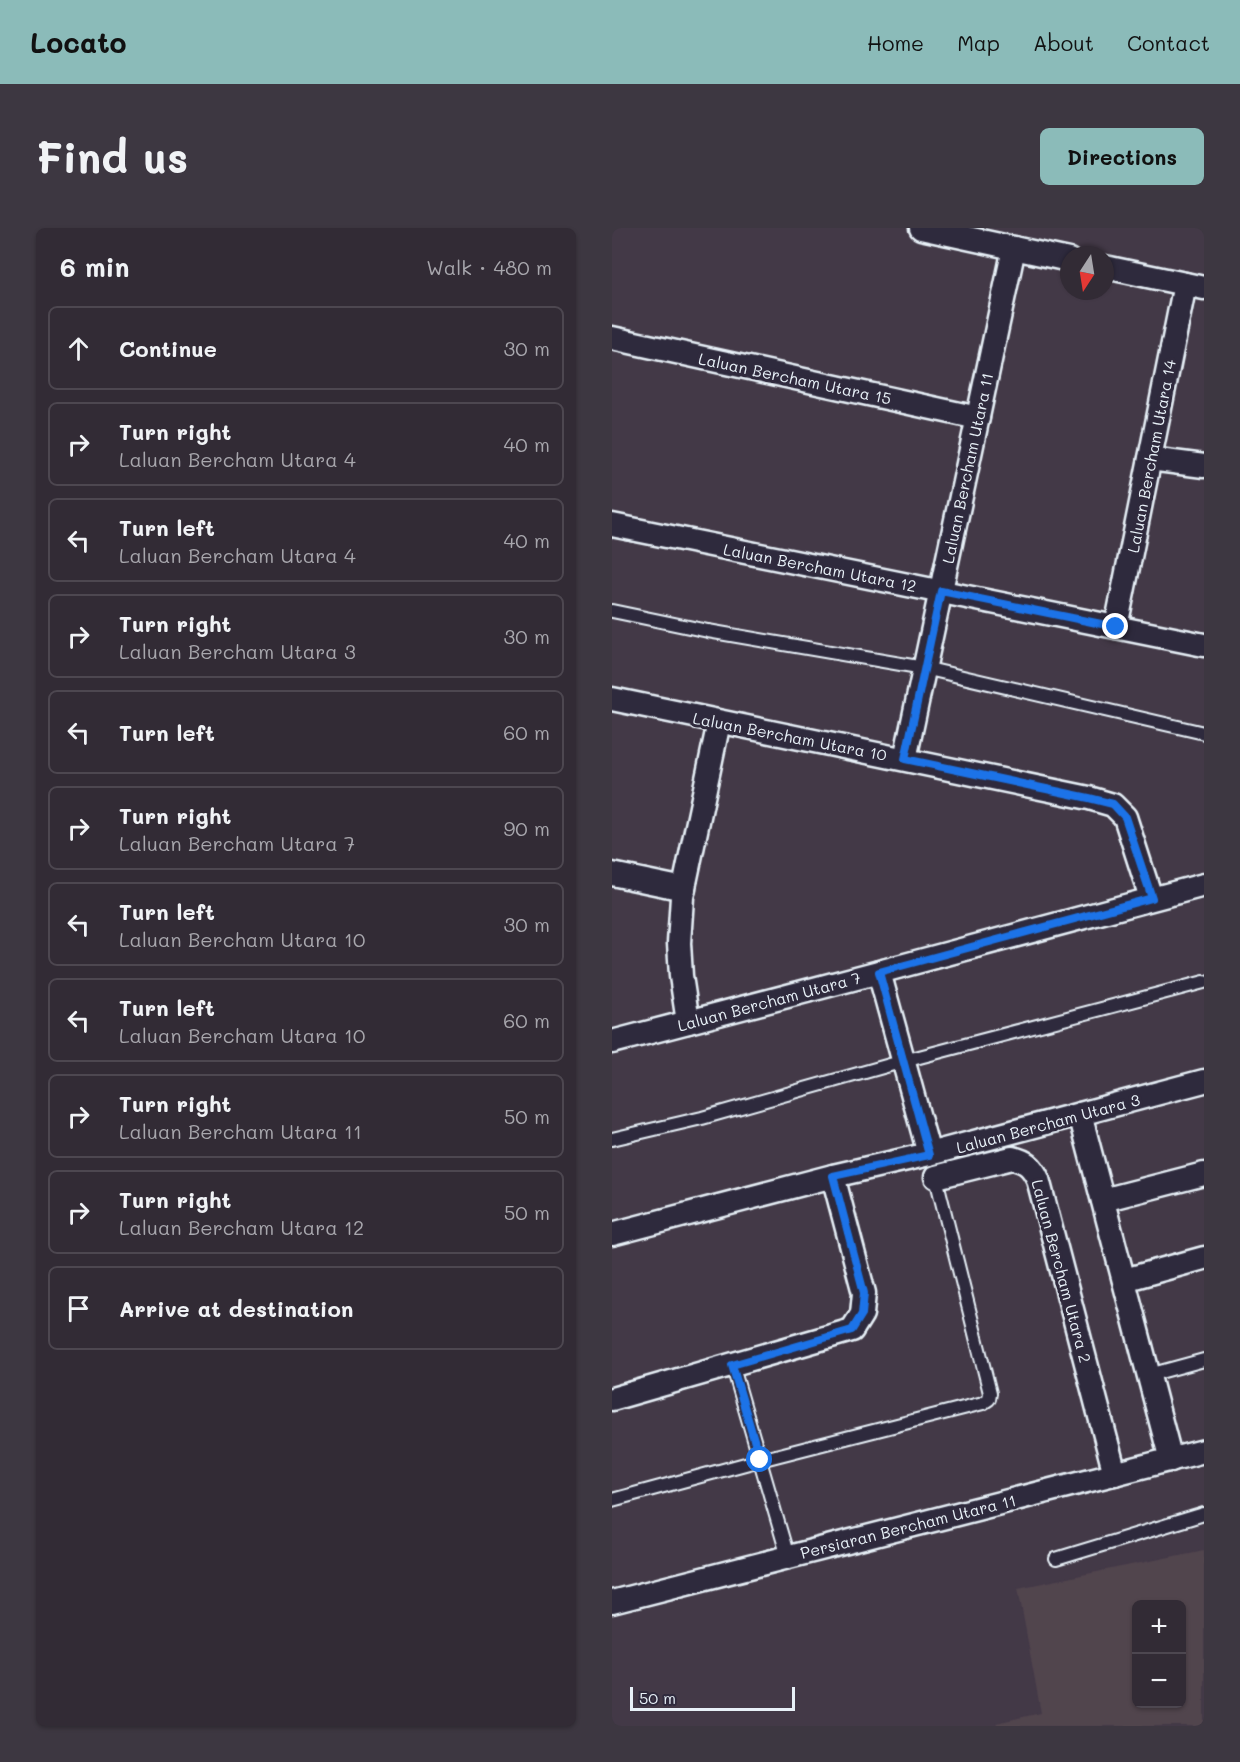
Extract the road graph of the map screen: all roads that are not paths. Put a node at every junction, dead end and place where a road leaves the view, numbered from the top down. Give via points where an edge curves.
1 (921, 228) edge
2 (1014, 248) junction
3 (1060, 258) edge
4 (1114, 269) edge
5 (1195, 286) edge
6 (612, 338) edge
7 (978, 418) junction
8 (1150, 459) junction
9 (1204, 466) edge
10 (612, 525) edge
11 (941, 591) junction
12 (612, 612) edge
13 (1116, 627) junction
14 (1204, 645) edge
15 (924, 668) junction
16 (612, 699) edge
17 (719, 722) junction
18 (1204, 733) edge
19 (905, 759) junction
20 (612, 874) edge
21 (1204, 885) edge
22 (684, 890) junction
23 (1152, 898) junction
24 (879, 972) junction
25 (1204, 982) edge
26 (688, 1022) junction
27 (612, 1042) edge
28 (904, 1061) junction
29 (1204, 1081) edge
30 (1080, 1114) junction
31 (612, 1139) edge
32 (929, 1155) junction
33 (1204, 1174) edge
34 (833, 1176) junction
35 (936, 1178) junction
36 (1103, 1200) junction
37 (612, 1233) edge
38 (1204, 1258) edge
39 (1124, 1280) junction
40 (1204, 1360) edge
41 (732, 1365) junction
42 (1149, 1375) junction
43 (612, 1400) edge
44 (1204, 1451) edge
45 (760, 1460) junction
46 (1171, 1460) junction
47 (1115, 1474) junction
48 (612, 1500) edge
49 (1204, 1514) edge
50 (788, 1557) junction
51 (1056, 1560) dead end
52 (612, 1602) edge

1 - 2 street
2 - 3 street
2 - 7 street, Laluan Bercham Utara 11
4 - 5 street
5 - 8 street, Laluan Bercham Utara 14
6 - 7 street, Laluan Bercham Utara 15
7 - 11 street, Laluan Bercham Utara 11
8 - 9 street
8 - 13 street, Laluan Bercham Utara 14
10 - 11 street, Laluan Bercham Utara 12
11 - 13 street, Laluan Bercham Utara 12
11 - 15 street, Laluan Bercham Utara 11
12 - 15 lane
13 - 14 street, Laluan Bercham Utara 12
15 - 18 lane
15 - 19 street, Laluan Bercham Utara 11
16 - 17 street, Laluan Bercham Utara 10
17 - 19 street, Laluan Bercham Utara 10
17 - 22 street
19 - 23 street, Laluan Bercham Utara 10 via 1113,804 1125,817
20 - 22 street
21 - 23 street, Laluan Bercham Utara 7
22 - 26 street via 679,943
23 - 24 street, Laluan Bercham Utara 7
24 - 26 street, Laluan Bercham Utara 7
24 - 28 street
25 - 28 lane
26 - 27 street, Laluan Bercham Utara 7
28 - 31 lane
28 - 32 street
29 - 30 street, Laluan Bercham Utara 3
30 - 32 street, Laluan Bercham Utara 3
30 - 36 street
32 - 34 street, Laluan Bercham Utara 3
32 - 35 lane
33 - 36 street
34 - 37 street, Laluan Bercham Utara 3
34 - 41 street via 864,1293 862,1314 852,1330
35 - 45 lane via 989,1399
35 - 47 street, Laluan Bercham Utara 2 via 1012,1158 1032,1167
36 - 39 street
38 - 39 street
39 - 42 street
40 - 42 lane
41 - 43 street
41 - 45 lane
42 - 46 street
44 - 46 street, Persiaran Bercham Utara 11
45 - 48 lane
45 - 50 lane
46 - 47 street, Persiaran Bercham Utara 11
47 - 50 street, Persiaran Bercham Utara 11
49 - 51 lane
50 - 52 street, Persiaran Bercham Utara 11

